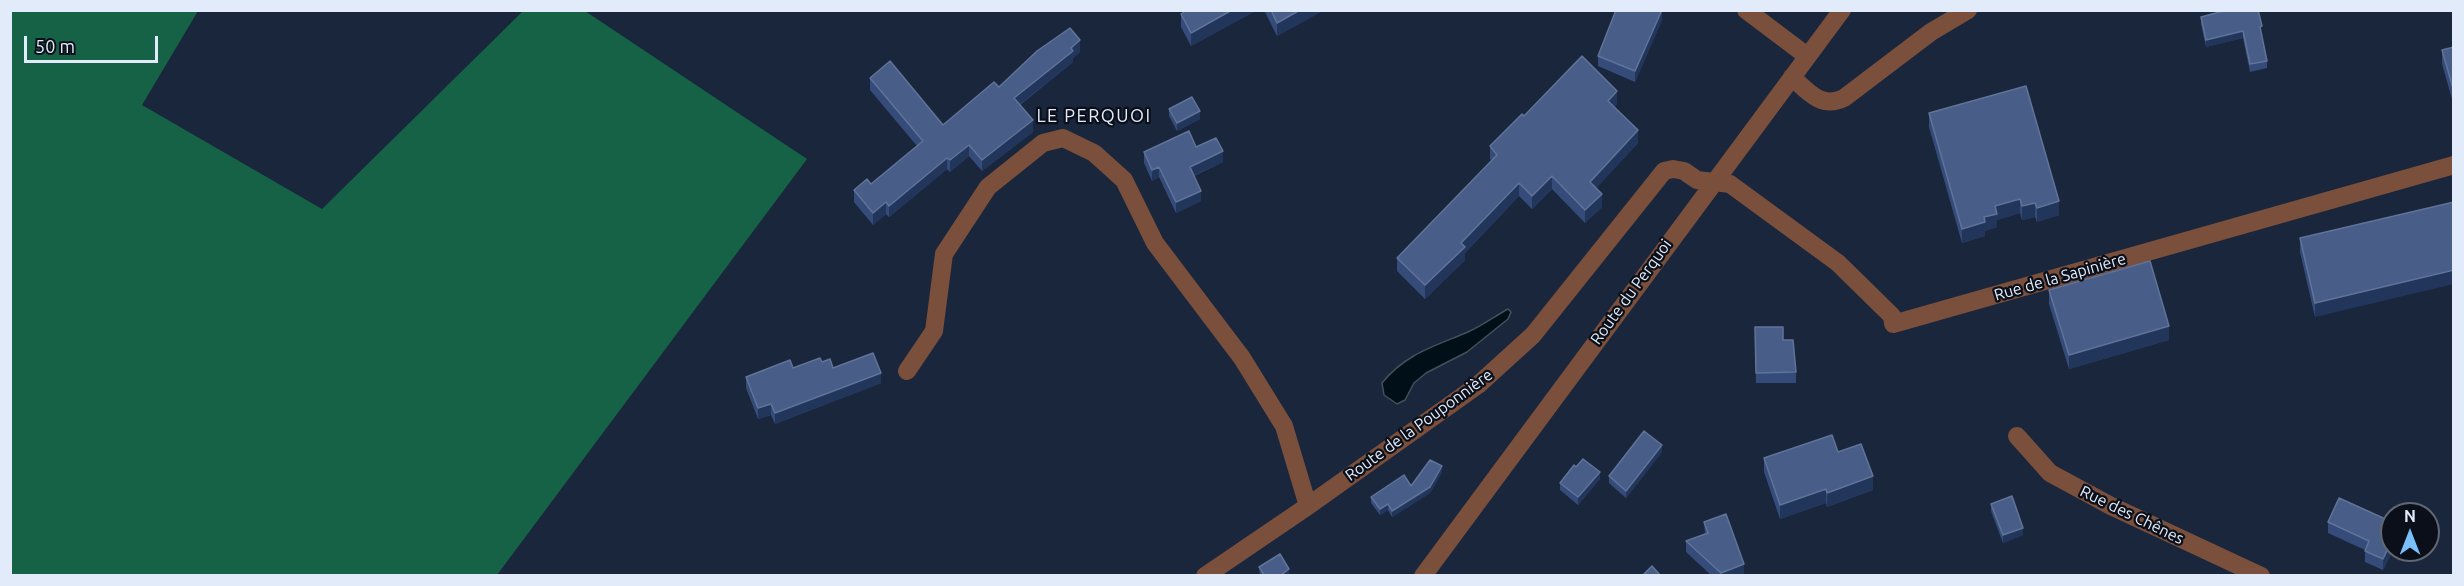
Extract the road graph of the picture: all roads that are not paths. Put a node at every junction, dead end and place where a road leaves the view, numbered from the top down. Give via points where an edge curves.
1 (1746, 10) edge
2 (1842, 10) edge
3 (1968, 10) edge
4 (1807, 56) junction
5 (1792, 77) junction
6 (2454, 165) edge
7 (1712, 183) junction
8 (907, 371) dead end
9 (2017, 436) dead end
10 (1308, 506) junction
11 (1205, 576) edge
12 (1423, 576) edge
13 (2261, 576) edge

1 - 4 street
2 - 4 street, Route du Perquoi
3 - 5 street via 1931,32 1833,104 1822,101
4 - 5 street, Route du Perquoi
5 - 7 street, Route du Perquoi
6 - 7 street, Rue de la Sapinière via 1893,324 1892,316 1838,263 1730,184
7 - 10 street, Route de la Pouponnière via 1697,180 1684,171 1664,171 1533,335 1478,385
7 - 12 street, Route du Perquoi
8 - 10 street via 934,330 944,254 988,187 1043,143 1063,138 1094,153 1124,180 1155,243 1242,358 1284,426
9 - 13 street, Rue des Chênes via 2050,473 2110,506
10 - 11 street, Route de la Pouponnière

